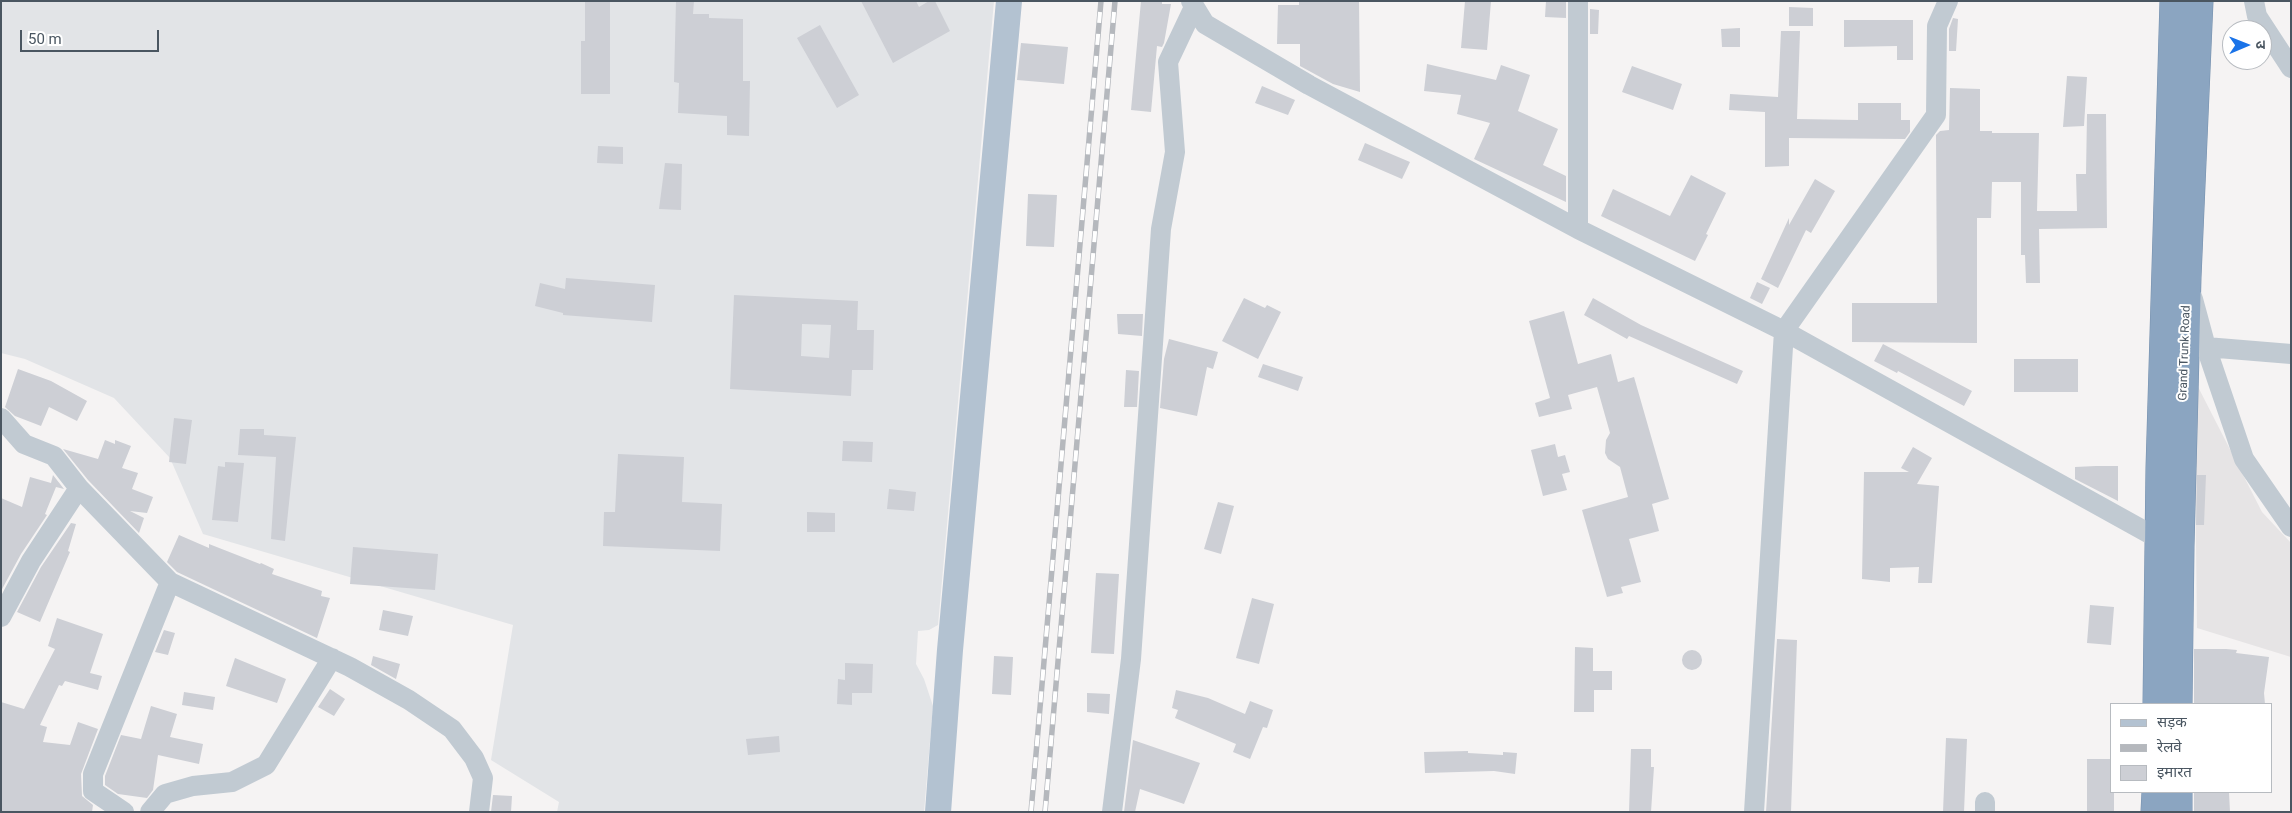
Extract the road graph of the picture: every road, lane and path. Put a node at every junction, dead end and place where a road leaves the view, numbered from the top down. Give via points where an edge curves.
1 (1009, 1) edge
2 (1578, 1) edge
3 (1948, 1) edge
4 (2174, 1) edge
5 (2199, 1) edge
6 (2254, 1) edge
7 (1193, 4) edge
8 (2291, 68) edge
9 (1578, 229) junction
10 (2187, 277) junction
11 (1784, 331) junction
12 (2206, 347) junction
13 (2291, 354) edge
14 (1, 418) edge
15 (79, 488) junction
16 (2291, 527) edge
17 (2159, 539) junction
18 (170, 582) junction
19 (1, 617) edge
20 (332, 658) junction
21 (2157, 703) edge
22 (2178, 703) edge
23 (2156, 793) edge
24 (2178, 793) edge
25 (124, 812) edge
26 (150, 812) edge
27 (479, 812) edge
28 (938, 812) edge
29 (1112, 812) edge
30 (1754, 812) edge
31 (2155, 812) edge
32 (2178, 812) edge

1 - 28 main road
2 - 9 street
3 - 11 street via 1937,26 1936,114
4 - 17 highway, Grand Trunk Road
5 - 10 highway, Grand Trunk Road
6 - 8 street via 2257,16
7 - 9 street via 1205,24 1309,85
7 - 29 street via 1168,62 1175,152 1161,229 1131,659
9 - 11 street
10 - 12 street
10 - 22 highway, Grand Trunk Road
11 - 17 street
11 - 30 street
12 - 13 street
12 - 16 street via 2244,459
14 - 15 street via 24,444 54,456
15 - 18 street
15 - 19 street via 31,561
17 - 21 highway, Grand Trunk Road
18 - 20 street
18 - 25 street via 93,774 93,790
20 - 26 street via 266,765 232,782 193,786 165,794
20 - 27 street via 409,700 452,729 474,758 483,778
23 - 31 highway
24 - 32 highway

